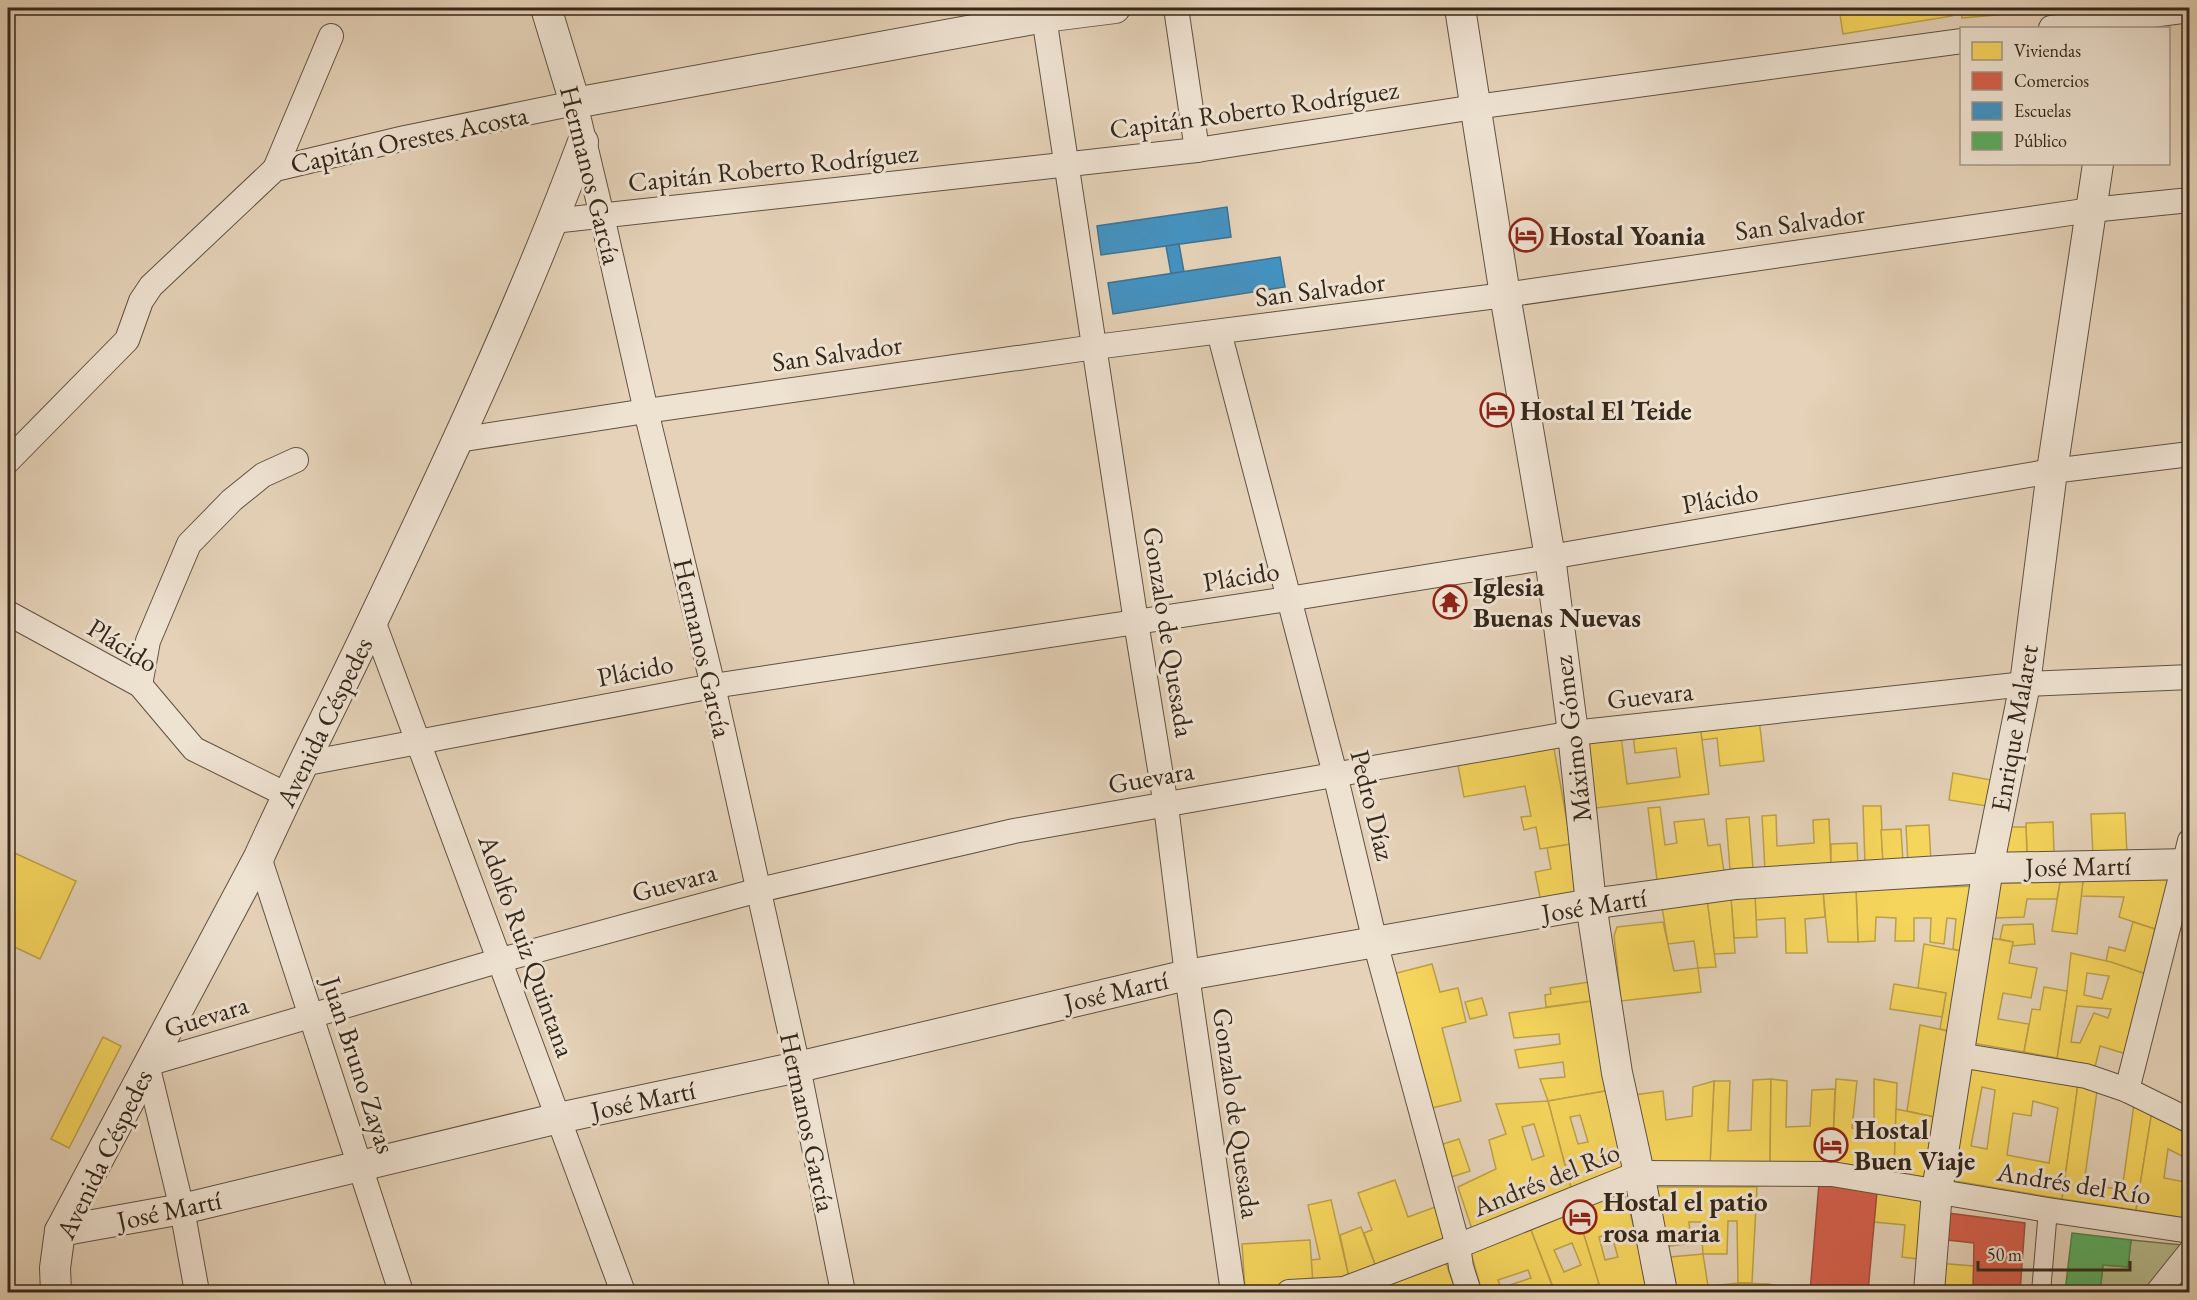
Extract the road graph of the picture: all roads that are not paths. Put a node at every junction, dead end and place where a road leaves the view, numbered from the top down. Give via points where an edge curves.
1 (546, 8) edge
2 (1115, 8) edge
3 (1176, 8) edge
4 (1460, 8) edge
5 (2190, 10) edge
6 (1044, 17) junction
7 (2119, 18) edge
8 (2058, 27) edge
9 (331, 36) dead end
10 (1960, 41) edge
11 (575, 103) junction
12 (1475, 107) junction
13 (583, 142) junction
14 (1197, 150) junction
15 (2098, 165) edge
16 (1067, 166) junction
17 (275, 169) junction
18 (2190, 200) edge
19 (2091, 210) junction
20 (602, 216) junction
21 (553, 221) junction
22 (1505, 295) junction
23 (1219, 332) junction
24 (1095, 347) junction
25 (646, 411) junction
26 (458, 440) junction
27 (2190, 454) edge
28 (296, 460) dead end
29 (8, 461) edge
30 (2052, 471) junction
31 (1550, 557) junction
32 (1288, 599) junction
33 (8, 613) edge
34 (373, 621) junction
35 (1136, 622) junction
36 (2190, 677) edge
37 (2025, 684) junction
38 (140, 685) junction
39 (713, 686) junction
40 (1573, 734) junction
41 (419, 742) junction
42 (302, 764) junction
43 (1335, 774) junction
44 (287, 795) junction
45 (1166, 806) junction
46 (2188, 856) edge
47 (260, 857) junction
48 (1988, 868) junction
49 (759, 890) junction
50 (1591, 904) junction
51 (1375, 942) junction
52 (501, 960) junction
53 (1187, 975) junction
54 (312, 1015) junction
55 (1959, 1056) junction
56 (147, 1064) junction
57 (798, 1067) junction
58 (2127, 1090) junction
59 (559, 1118) junction
60 (2190, 1121) edge
61 (360, 1167) junction
62 (1639, 1173) junction
63 (1937, 1191) junction
64 (182, 1209) junction
65 (2048, 1210) junction
66 (60, 1231) junction
67 (2190, 1231) edge
68 (1458, 1246) junction
69 (2190, 1252) edge
70 (56, 1293) edge
71 (198, 1293) edge
72 (401, 1293) edge
73 (623, 1293) edge
74 (843, 1293) edge
75 (1233, 1293) edge
76 (1289, 1293) edge
77 (1468, 1293) edge
78 (1662, 1293) edge
79 (1929, 1293) edge
80 (2041, 1293) edge
81 (2158, 1293) edge

1 - 11 street, Hermanos García
2 - 6 street, Capitán Orestes Acosta
3 - 14 street
4 - 12 street, Máximo Gómez
5 - 7 street
6 - 11 street, Capitán Orestes Acosta
6 - 16 street, Gonzalo de Quesada
7 - 8 street
9 - 17 street
10 - 12 street, Capitán Roberto Rodríguez
11 - 13 street, Hermanos García
11 - 17 street, Capitán Orestes Acosta
12 - 14 street, Capitán Roberto Rodríguez
12 - 22 street, Máximo Gómez
13 - 20 street, Hermanos García
13 - 21 street, Avenida Céspedes
14 - 16 street, Capitán Roberto Rodríguez
15 - 19 street, Enrique Malaret
16 - 20 street, Capitán Roberto Rodríguez
16 - 24 street, Gonzalo de Quesada
17 - 29 street, Capitán Orestes Acosta via 151,286 141,301 127,340
18 - 19 street, San Salvador
19 - 22 street, San Salvador
19 - 30 street, Enrique Malaret
20 - 21 street, Capitán Roberto Rodríguez
20 - 25 street, Hermanos García
21 - 26 street, Avenida Céspedes
22 - 23 street, San Salvador
22 - 31 street, Máximo Gómez
23 - 24 street, San Salvador
23 - 32 street, Pedro Díaz
24 - 25 street, San Salvador
24 - 35 street, Gonzalo de Quesada
25 - 26 street, San Salvador
25 - 39 street, Hermanos García
26 - 34 street, Avenida Céspedes
27 - 30 street, Plácido
28 - 38 street via 255,481 189,544 148,641
30 - 31 street, Plácido
30 - 37 street, Enrique Malaret
31 - 32 street, Plácido
31 - 40 street, Máximo Gómez
32 - 35 street, Plácido
32 - 43 street, Pedro Díaz
33 - 38 street, Plácido
34 - 41 street, Adolfo Ruiz Quintana
34 - 42 street, Avenida Céspedes
35 - 39 street, Plácido
35 - 45 street, Gonzalo de Quesada
36 - 37 street, Guevara
37 - 40 street, Guevara
37 - 48 street, Enrique Malaret
38 - 44 street, Plácido via 194,749
39 - 41 street, Plácido
39 - 49 street, Hermanos García
40 - 43 street, Guevara
40 - 50 street, Máximo Gómez
41 - 42 street, Plácido
41 - 52 street, Adolfo Ruiz Quintana
42 - 44 street, Avenida Céspedes
43 - 45 street, Guevara
43 - 51 street, Pedro Díaz
44 - 47 street, Avenida Céspedes
45 - 49 street, Guevara via 1014,831
45 - 53 street, Gonzalo de Quesada
46 - 48 street, José Martí
46 - 58 street
47 - 54 street, Juan Bruno Zayas
47 - 56 street, Avenida Céspedes
48 - 50 street, José Martí via 1736,884
48 - 55 street, Enrique Malaret
49 - 52 street, Guevara
49 - 57 street, Hermanos García
50 - 51 street, José Martí
50 - 62 street, Máximo Gómez via 1617,1073
51 - 53 street, José Martí
51 - 68 street, Pedro Díaz
52 - 54 street, Guevara
52 - 59 street, Adolfo Ruiz Quintana
53 - 57 street, José Martí
53 - 75 street, Gonzalo de Quesada
54 - 56 street, Guevara
54 - 61 street, Juan Bruno Zayas
55 - 58 street via 2086,1076
55 - 63 street, Enrique Malaret
56 - 64 street
56 - 66 street, Avenida Céspedes
57 - 59 street, José Martí
57 - 74 street, Hermanos García
58 - 60 street
59 - 61 street, José Martí
59 - 73 street, Adolfo Ruiz Quintana
61 - 64 street, José Martí
61 - 72 street, Juan Bruno Zayas
62 - 63 street, Andrés del Río via 1832,1174
62 - 68 street, Andrés del Río
62 - 78 street, Máximo Gómez
63 - 65 street, Andrés del Río
63 - 79 street, Enrique Malaret
64 - 66 street, José Martí
64 - 71 street
65 - 67 street, Andrés del Río
65 - 80 street
66 - 70 street, Avenida Céspedes
68 - 76 street, Andrés del Río via 1344,1289
68 - 77 street, Pedro Díaz
69 - 81 street

